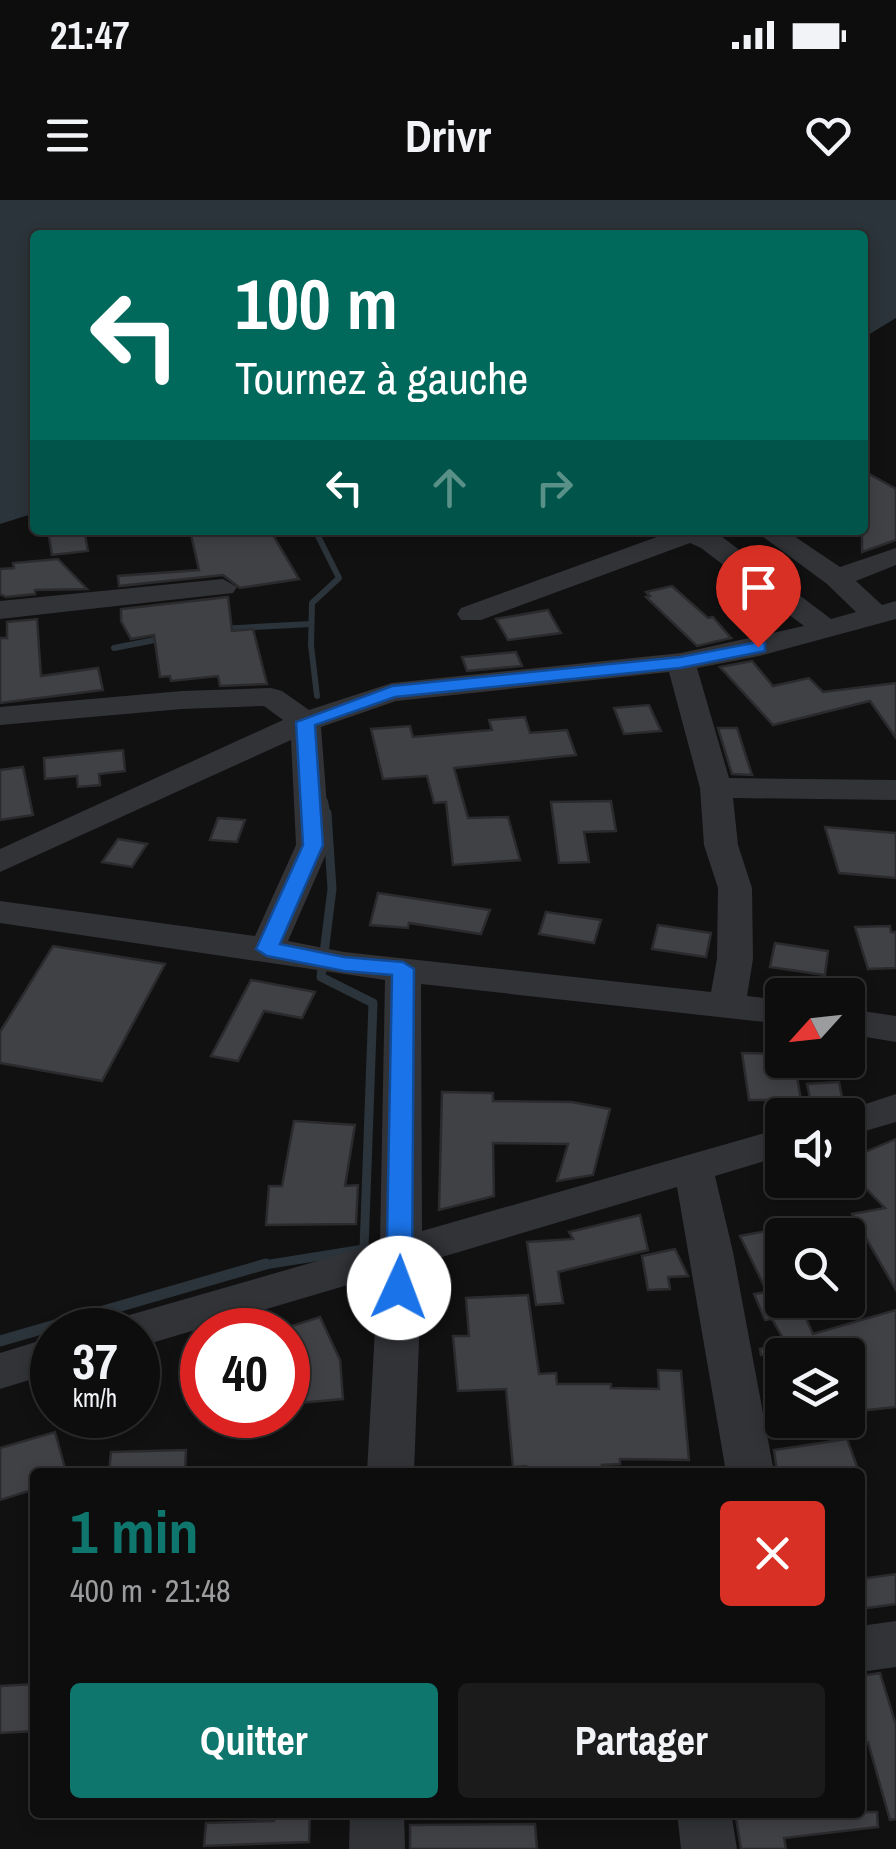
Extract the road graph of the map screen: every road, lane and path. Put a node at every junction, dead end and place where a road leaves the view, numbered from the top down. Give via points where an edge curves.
1 (687, 535) edge
2 (693, 535) edge
3 (774, 535) edge
4 (896, 556) edge
5 (837, 578) junction
6 (223, 588) dead end
7 (0, 610) edge
8 (886, 612) edge
9 (471, 614) dead end
10 (828, 630) junction
11 (680, 662) junction
12 (0, 716) edge
13 (305, 722) junction
14 (716, 788) junction
15 (896, 790) edge
16 (0, 862) edge
17 (0, 912) edge
18 (274, 950) junction
19 (403, 969) junction
20 (727, 1004) junction
21 (765, 1010) edge
22 (865, 1024) edge
23 (896, 1029) edge
24 (896, 1108) edge
25 (865, 1117) edge
26 (765, 1147) edge
27 (692, 1169) junction
28 (401, 1251) junction
29 (160, 1323) edge
30 (30, 1361) edge
31 (0, 1370) edge
32 (390, 1468) edge
33 (749, 1468) edge
34 (896, 1644) edge
35 (865, 1648) edge
36 (377, 1818) edge
37 (705, 1818) edge
38 (376, 1849) edge
39 (709, 1849) edge

1 - 9 street
2 - 10 street
3 - 5 street
4 - 5 street
5 - 8 street
6 - 7 street
8 - 10 street
10 - 11 street
11 - 13 street via 392,692
11 - 14 street
12 - 13 street via 270,698
13 - 16 street
13 - 18 street via 313,845
14 - 15 street
14 - 20 street via 721,844 735,888
17 - 18 street
18 - 19 street
19 - 20 street
19 - 28 street
20 - 21 street
22 - 23 street
24 - 25 street
26 - 27 street
27 - 28 street
27 - 33 street
28 - 29 street
28 - 32 street
30 - 31 street
34 - 35 street
36 - 38 street
37 - 39 street

